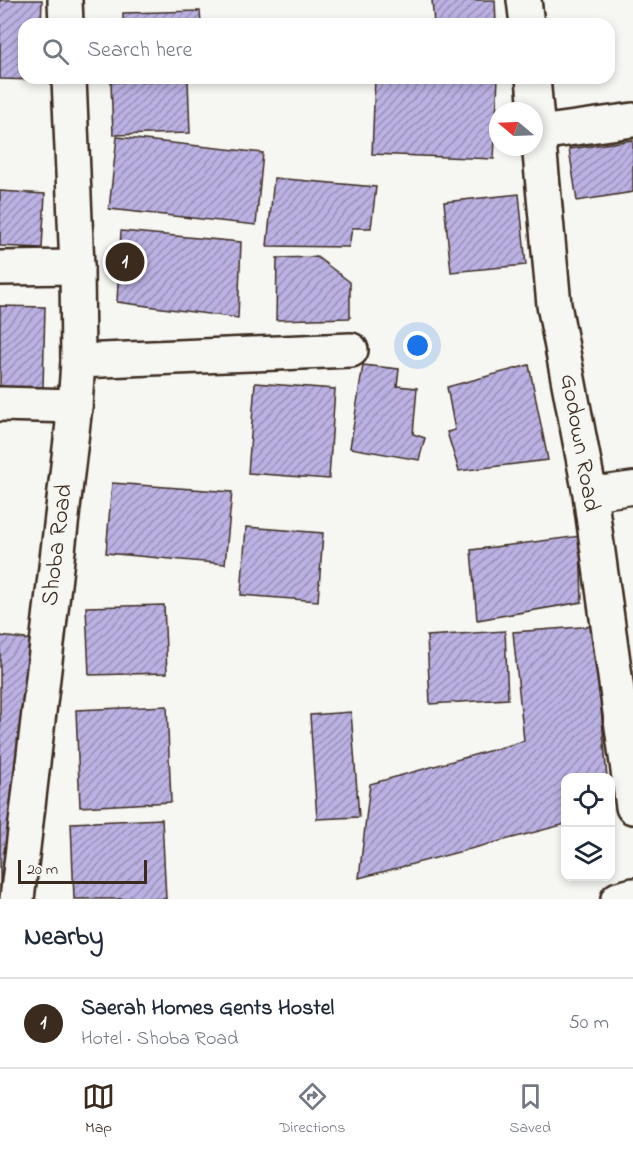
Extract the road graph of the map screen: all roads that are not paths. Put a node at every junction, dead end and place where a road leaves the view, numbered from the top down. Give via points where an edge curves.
1 (65, 0) edge
2 (524, 0) edge
3 (66, 18) edge
4 (526, 18) edge
5 (69, 84) edge
6 (534, 84) edge
7 (536, 102) edge
8 (633, 120) edge
9 (543, 132) edge
10 (541, 156) edge
11 (77, 267) junction
12 (0, 268) edge
13 (351, 350) dead end
14 (78, 361) junction
15 (0, 404) edge
16 (75, 406) junction
17 (633, 488) edge
18 (590, 494) junction
19 (633, 807) edge
20 (633, 895) edge
21 (17, 899) edge
22 (618, 899) edge

1 - 3 street
2 - 4 street
5 - 11 street, Shoba Road
6 - 7 street, Godown Road
8 - 9 street
10 - 18 street, Godown Road via 554,305
11 - 12 street
11 - 14 street, Shoba Road
13 - 14 street
14 - 16 street, Shoba Road
15 - 16 street
16 - 21 street, Shoba Road
17 - 18 street
18 - 19 street, Godown Road
20 - 22 street

